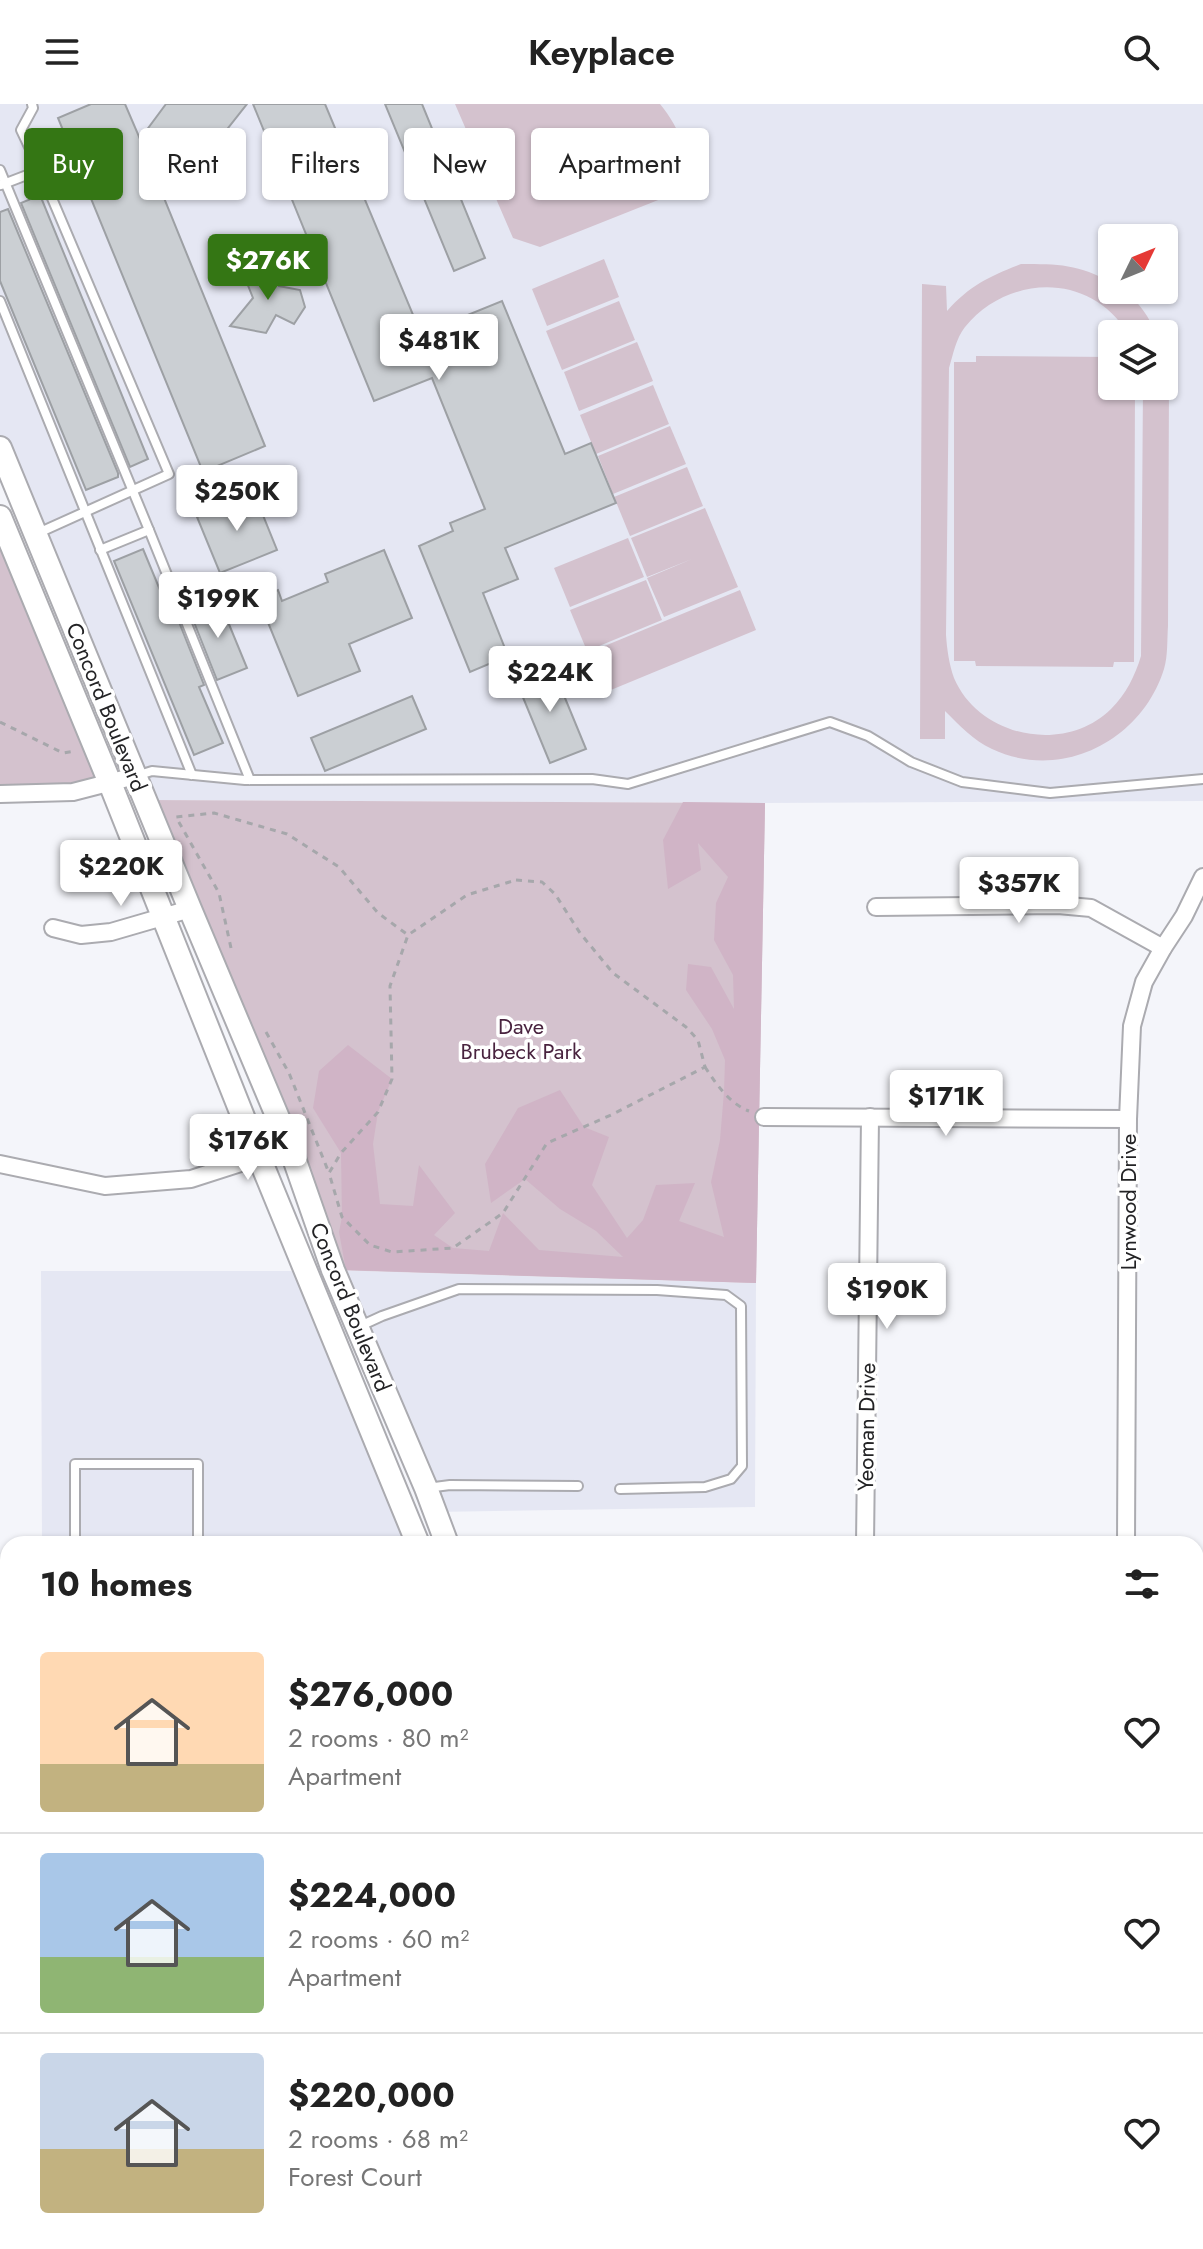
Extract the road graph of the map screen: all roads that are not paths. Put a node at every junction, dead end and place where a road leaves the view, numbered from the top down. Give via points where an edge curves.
1 (32, 104) edge
2 (24, 136) edge
3 (0, 170) edge
4 (24, 176) edge
5 (3, 184) edge
6 (53, 200) edge
7 (0, 301) edge
8 (0, 448) edge
9 (0, 482) edge
10 (133, 491) junction
11 (84, 512) junction
12 (0, 517) edge
13 (149, 530) junction
14 (35, 534) junction
15 (100, 550) junction
16 (192, 775) junction
17 (135, 776) junction
18 (1203, 779) edge
19 (250, 780) junction
20 (110, 783) junction
21 (0, 794) edge
22 (1203, 877) edge
23 (876, 907) dead end
24 (190, 909) junction
25 (164, 917) junction
26 (53, 928) dead end
27 (1163, 948) junction
28 (764, 1117) road end
29 (870, 1117) junction
30 (1128, 1119) junction
31 (289, 1144) junction
32 (259, 1157) junction
33 (0, 1164) edge
34 (358, 1327) junction
35 (578, 1486) dead end
36 (426, 1488) junction
37 (620, 1489) dead end
38 (75, 1536) edge
39 (198, 1536) edge
40 (415, 1536) edge
41 (444, 1536) edge
42 (865, 1536) edge
43 (1126, 1536) edge

1 - 2 lane via 21,130
3 - 5 lane
4 - 5 lane
5 - 10 lane
6 - 10 lane via 169,474
7 - 11 lane
8 - 14 street, Concord Boulevard
9 - 14 street via 16,521
10 - 11 lane
10 - 13 lane
11 - 14 lane
11 - 15 lane
12 - 20 street, Concord Boulevard
13 - 15 lane
13 - 19 lane
14 - 17 street, Concord Boulevard
15 - 16 lane
16 - 17 lane via 152,771
16 - 19 lane
17 - 20 street
17 - 24 street, Concord Boulevard
18 - 19 lane via 1050,793 962,782 830,722 628,784 592,779
20 - 21 street via 73,792
20 - 25 street, Concord Boulevard
22 - 27 street, Lynwood Drive
23 - 27 street via 1091,908
24 - 25 street
24 - 31 street, Concord Boulevard
25 - 26 street via 81,935
25 - 32 street, Concord Boulevard
27 - 30 street, Lynwood Drive via 1144,982 1132,1026
28 - 29 street
29 - 30 street
29 - 42 street, Yeoman Drive
30 - 43 street, Lynwood Drive
31 - 32 street
31 - 34 street, Concord Boulevard
32 - 33 street via 191,1179 105,1186
32 - 40 street, Concord Boulevard
34 - 36 street, Concord Boulevard
34 - 37 lane via 459,1289 726,1295 741,1306 742,1466 731,1479 705,1487
35 - 36 lane
36 - 41 street, Concord Boulevard
38 - 39 lane via 75,1464 198,1464

